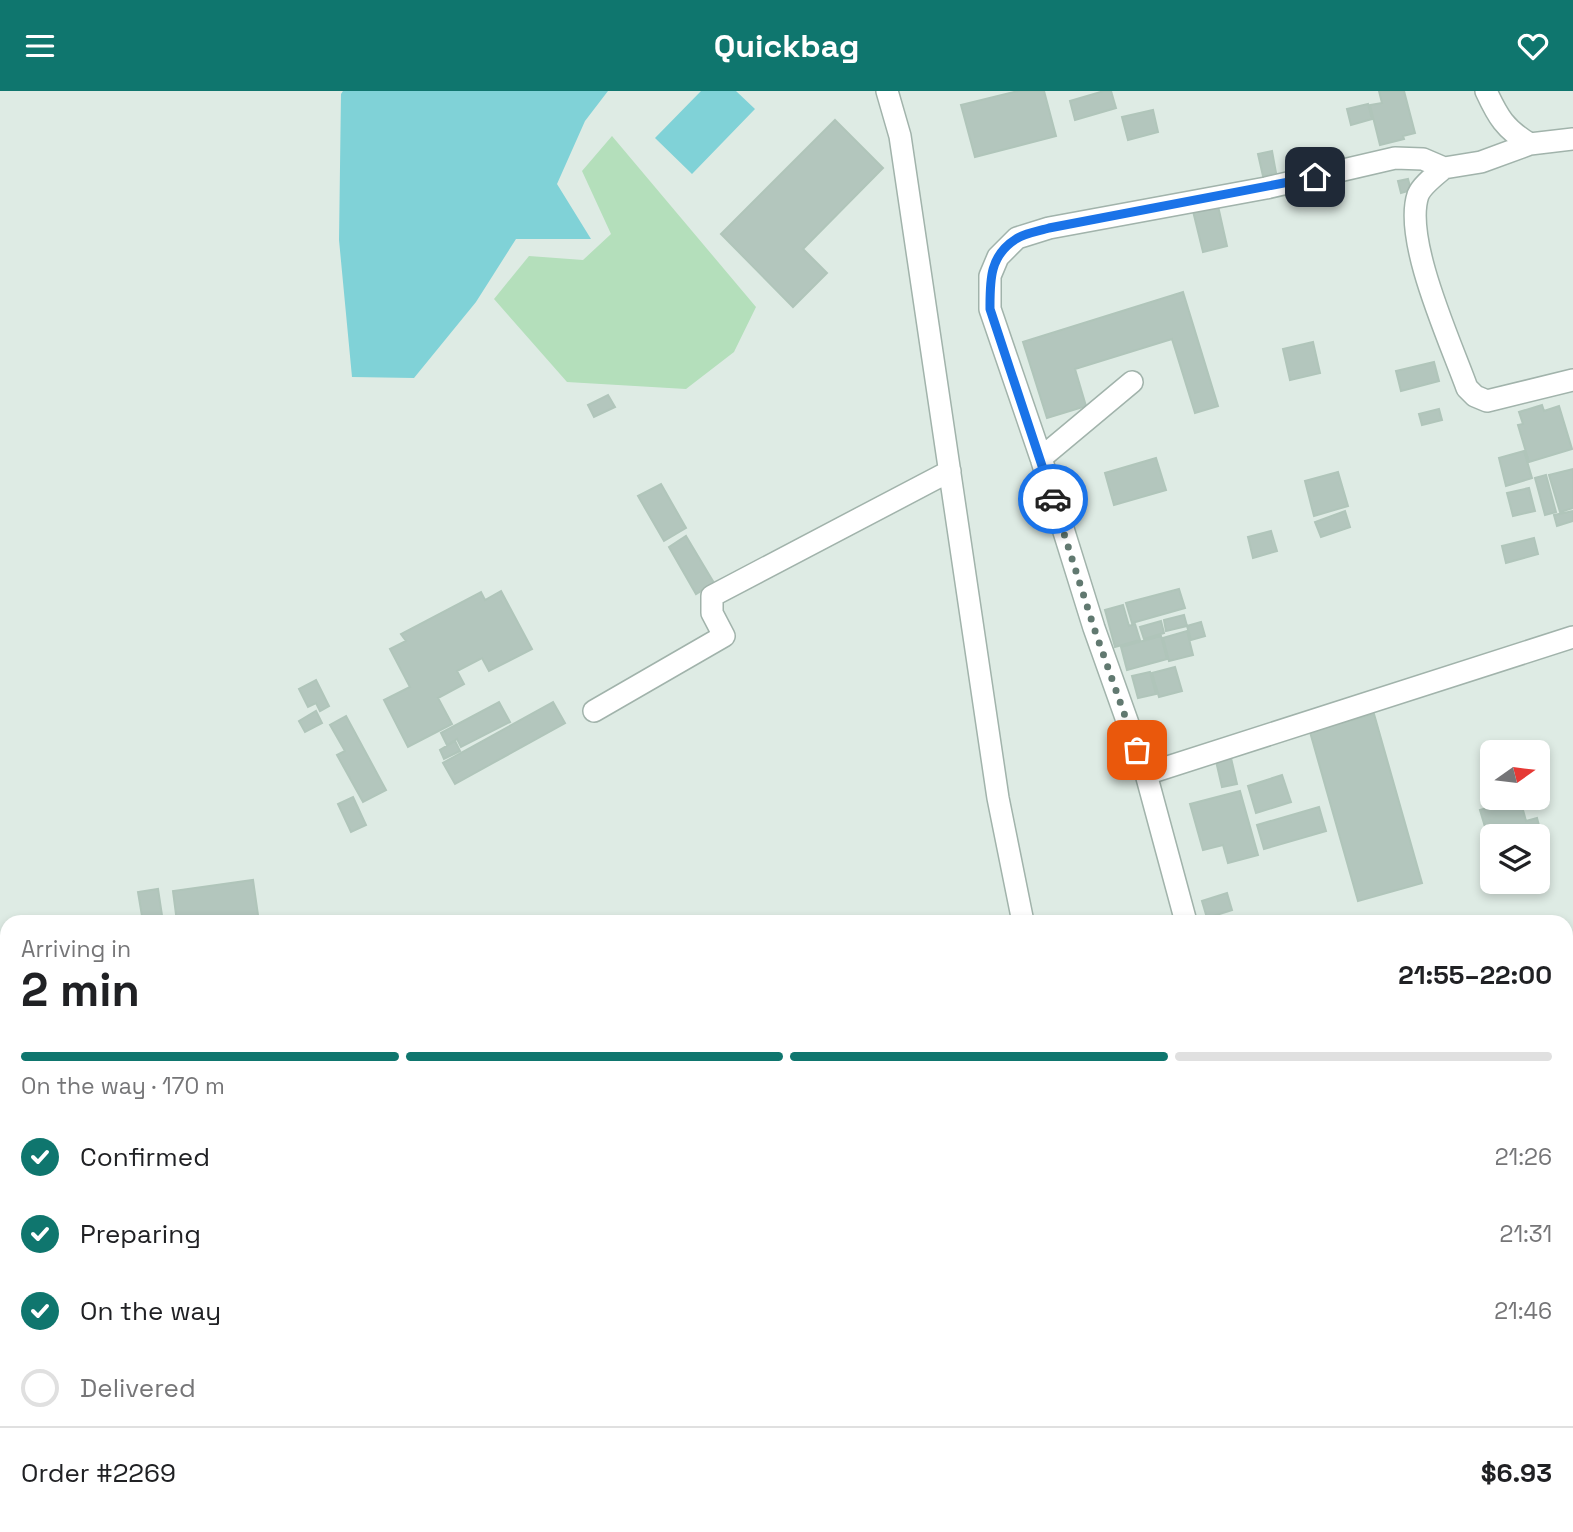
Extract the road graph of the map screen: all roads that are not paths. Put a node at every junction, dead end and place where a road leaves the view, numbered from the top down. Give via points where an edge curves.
1 (887, 91) edge
2 (1486, 91) edge
3 (1573, 139) edge
4 (1530, 145) junction
5 (1444, 168) junction
6 (1573, 380) edge
7 (1132, 381) dead end
8 (1041, 458) junction
9 (950, 471) junction
10 (1573, 637) edge
11 (594, 711) dead end
12 (1146, 774) junction
13 (1022, 915) edge
14 (1184, 915) edge

1 - 9 street via 900,136
2 - 4 street via 1498,117
3 - 4 street
4 - 5 street via 1481,162
5 - 6 street via 1419,193 1417,239 1467,389 1487,401
5 - 8 street via 1423,159 1395,158 1017,238 998,257 990,276 990,309
7 - 8 street
8 - 12 street
9 - 11 street via 712,596 712,613 724,636
9 - 13 street via 998,798
10 - 12 street
12 - 14 street

